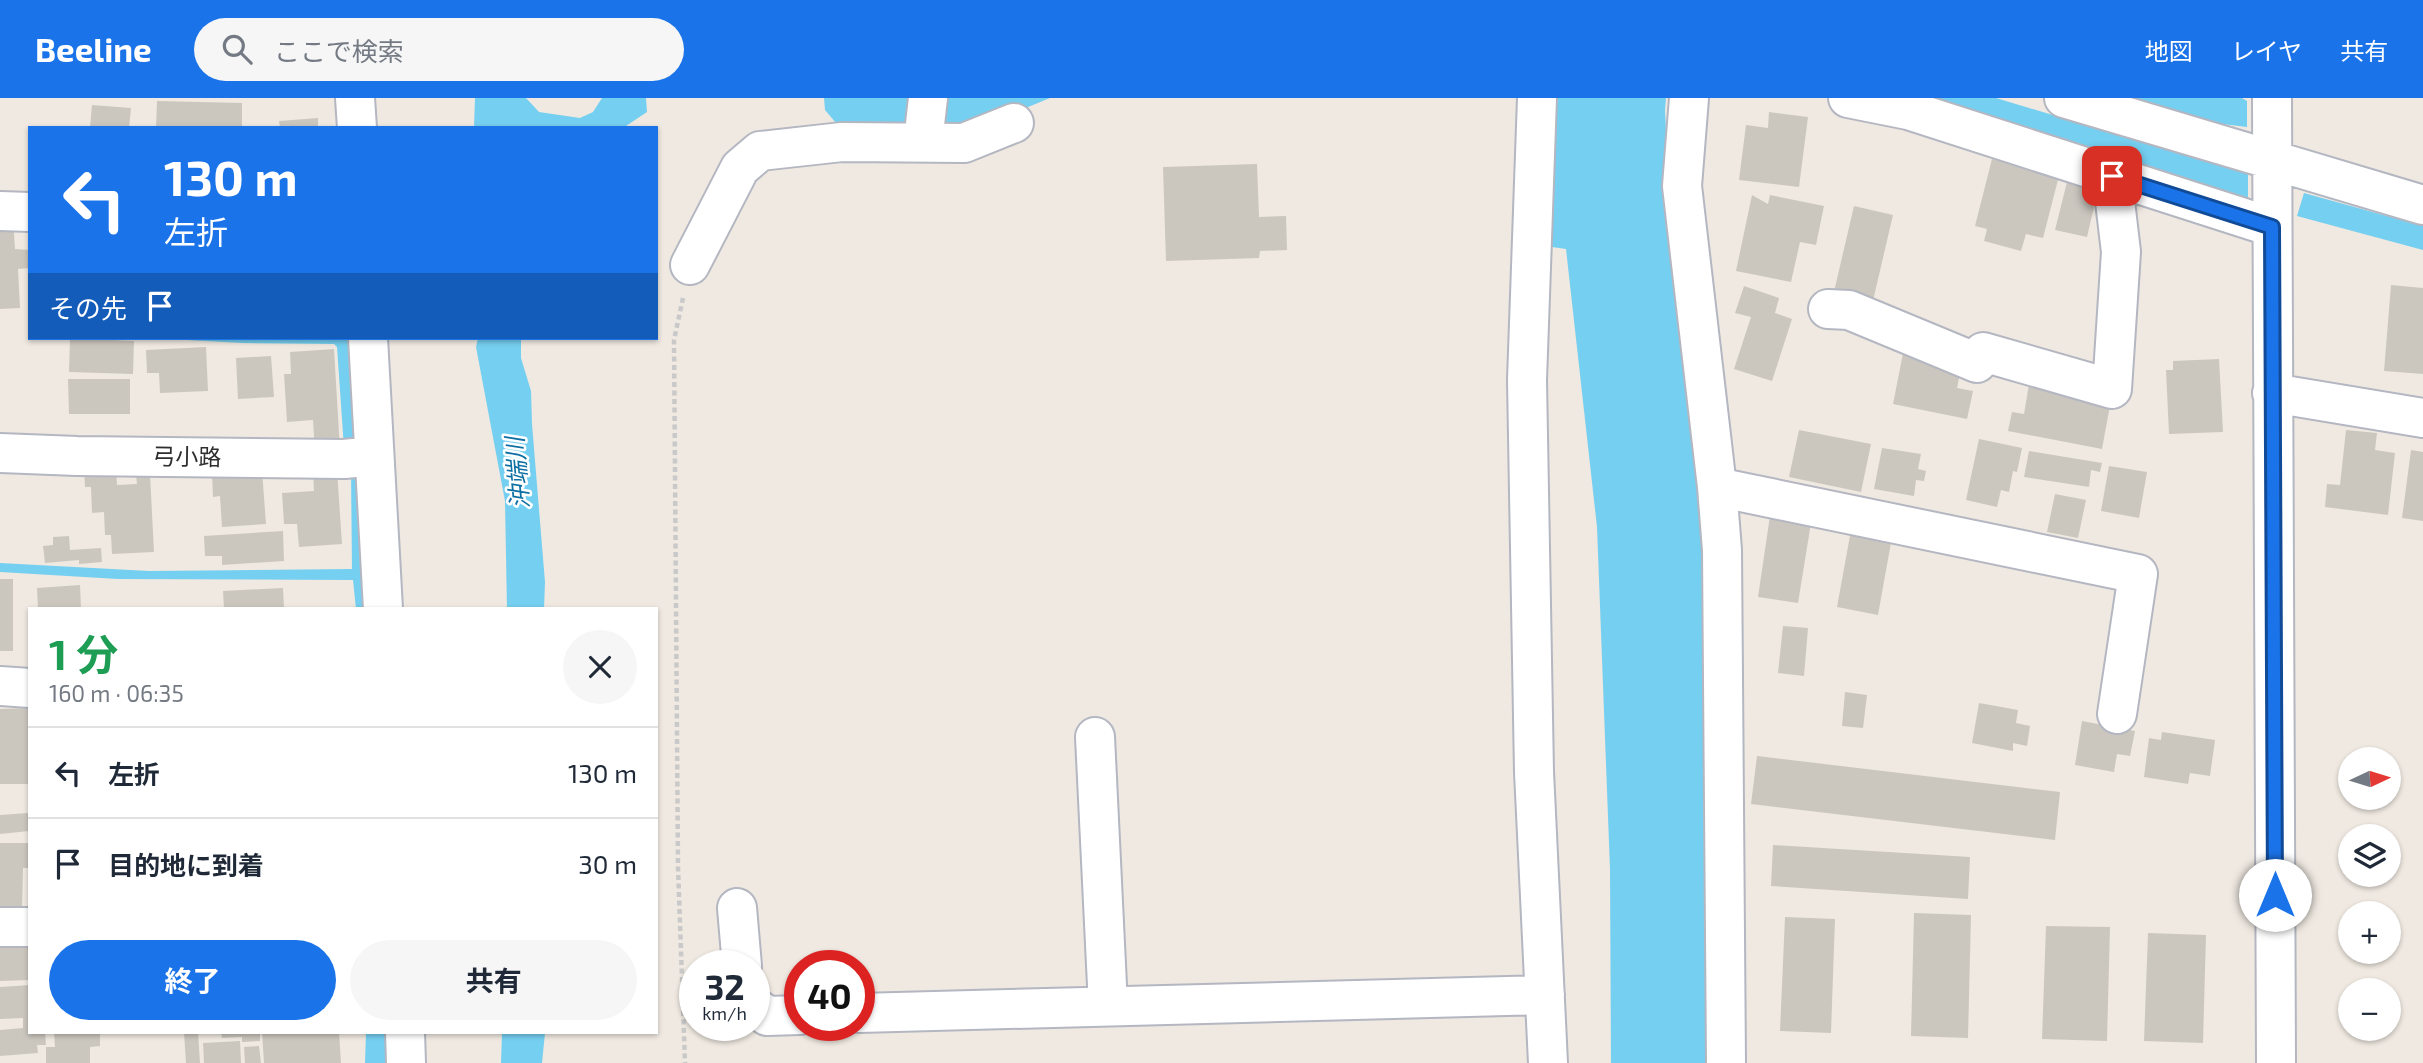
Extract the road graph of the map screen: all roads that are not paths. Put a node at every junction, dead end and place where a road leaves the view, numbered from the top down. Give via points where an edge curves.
1 (355, 98) edge
2 (1537, 98) edge
3 (1689, 98) edge
4 (1849, 98) edge
5 (2064, 98) edge
6 (2272, 98) edge
7 (1911, 104) edge
8 (1014, 123) dead end
9 (925, 124) edge
10 (356, 126) edge
11 (2272, 169) junction
12 (2112, 176) junction
13 (2423, 205) edge
14 (0, 211) edge
15 (28, 212) edge
16 (2272, 227) junction
17 (690, 265) road end
18 (1828, 309) dead end
19 (368, 340) edge
20 (2273, 393) junction
21 (2423, 418) edge
22 (0, 453) edge
23 (360, 458) junction
24 (1717, 487) junction
25 (383, 607) edge
26 (0, 686) edge
27 (28, 688) edge
28 (2117, 714) dead end
29 (1095, 737) dead end
30 (737, 908) dead end
31 (0, 927) edge
32 (28, 927) edge
33 (741, 950) edge
34 (1545, 995) junction
35 (1108, 1006) junction
36 (875, 1013) edge
37 (405, 1034) edge
38 (406, 1063) edge
39 (1548, 1063) edge
40 (1726, 1063) edge
41 (2276, 1063) edge

1 - 10 street
2 - 34 street via 1527,380 1534,772
3 - 24 street via 1682,186
4 - 7 street
5 - 11 street
6 - 11 street
7 - 12 street
8 - 9 street via 964,142
9 - 17 street via 842,142 760,151 740,168
11 - 13 street
11 - 16 street
12 - 16 street
12 - 18 street via 2121,252 2112,389 1983,352 1978,363 1850,310
14 - 15 street
16 - 20 street
19 - 23 street
20 - 21 street
20 - 41 street
22 - 23 street, 弓小路
23 - 25 street
24 - 28 street via 2138,573
24 - 40 street via 1722,550
26 - 27 street
29 - 35 street
30 - 33 street
31 - 32 street
34 - 35 street
34 - 39 street
35 - 36 street
37 - 38 street

